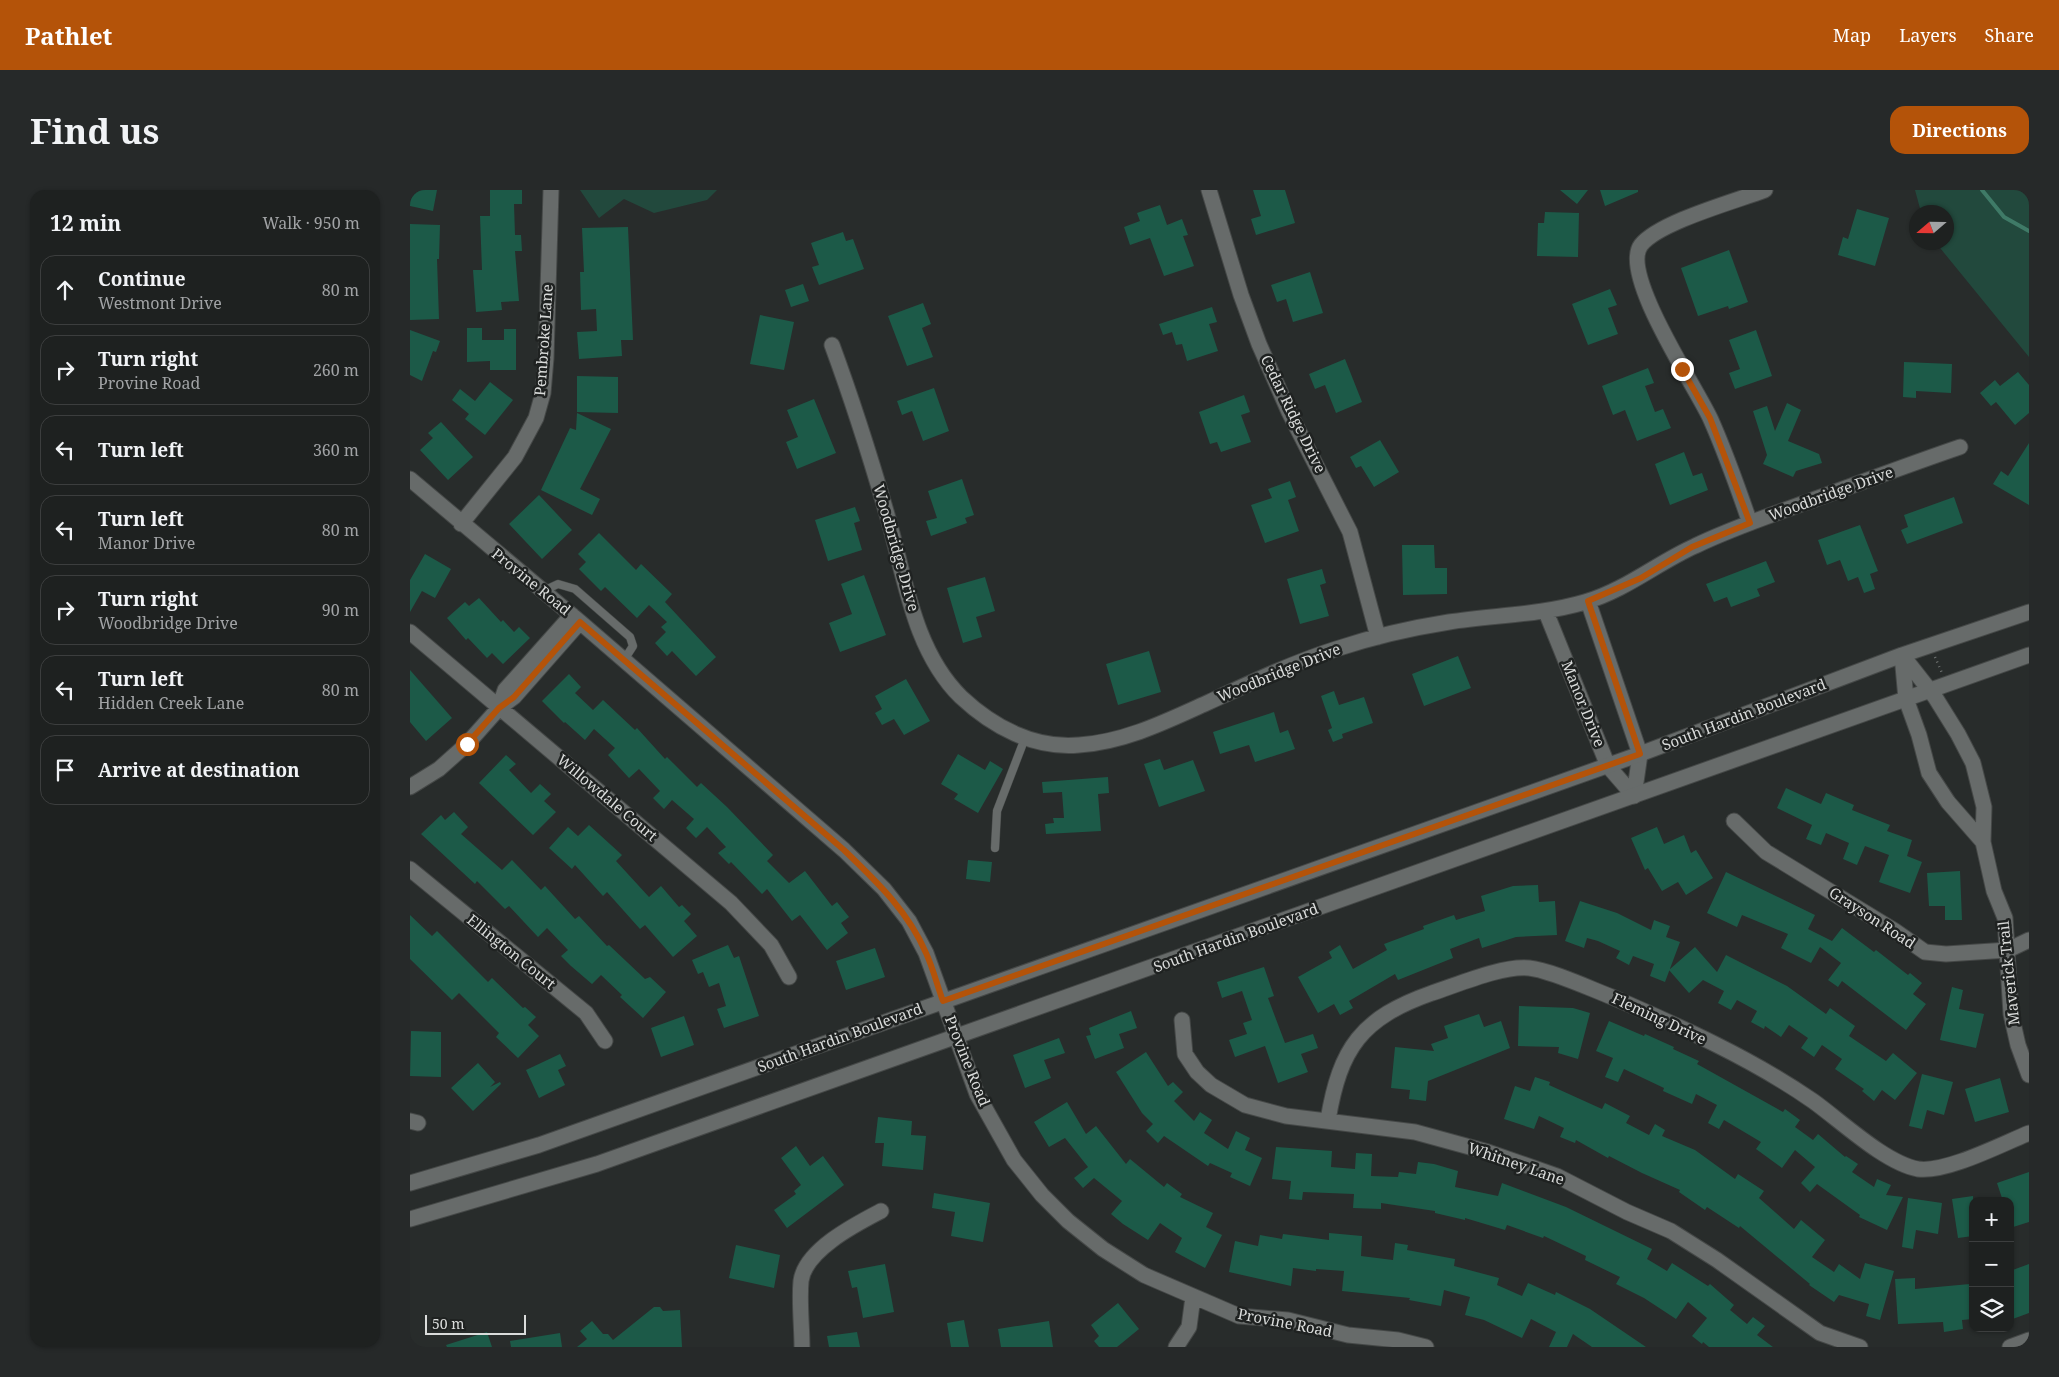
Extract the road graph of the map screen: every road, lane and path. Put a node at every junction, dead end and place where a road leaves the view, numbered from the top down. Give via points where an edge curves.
1 (551, 190) edge
2 (1209, 190) edge
3 (1765, 190) edge
4 (832, 345) dead end
5 (1960, 447) dead end
6 (410, 479) edge
7 (1750, 523) junction
8 (461, 524) junction
9 (543, 591) junction
10 (1588, 601) junction
11 (1546, 612) junction
12 (2029, 612) edge
13 (576, 618) junction
14 (410, 632) edge
15 (1378, 637) junction
16 (1930, 646) junction
17 (1902, 655) junction
18 (2029, 655) edge
19 (624, 660) junction
20 (1948, 684) junction
21 (1930, 690) junction
22 (1906, 699) junction
23 (499, 708) junction
24 (1025, 738) junction
25 (1640, 754) junction
26 (1608, 766) junction
27 (410, 787) edge
28 (1634, 796) junction
29 (1734, 821) dead end
30 (1984, 842) junction
31 (995, 848) dead end
32 (410, 869) edge
33 (2029, 940) edge
34 (2008, 950) junction
35 (789, 977) dead end
36 (943, 1001) junction
37 (1182, 1020) dead end
38 (956, 1038) junction
39 (605, 1041) dead end
40 (2029, 1075) edge
41 (1328, 1120) junction
42 (2029, 1133) edge
43 (410, 1183) edge
44 (881, 1211) dead end
45 (410, 1218) edge
46 (1193, 1297) junction
47 (2029, 1340) edge
48 (802, 1347) edge
49 (1176, 1347) edge
50 (1426, 1347) edge
51 (1860, 1347) edge
52 (2010, 1347) edge

1 - 8 street, Pembroke Lane via 546,358 539,409 515,457
2 - 15 street, Cedar Ridge Drive via 1259,344 1288,412 1350,532
3 - 7 street via 1651,236 1640,246 1637,263 1655,315 1710,418
4 - 24 street, Woodbridge Drive via 855,408 910,601 930,655 960,695 1007,730
5 - 7 street, Woodbridge Drive
6 - 8 street, Provine Road
7 - 10 street, Woodbridge Drive via 1692,547 1641,578
8 - 9 street, Provine Road
9 - 13 street, Provine Road
9 - 19 lane via 558,584 575,589 630,637 633,646
10 - 11 street, Woodbridge Drive
10 - 25 street
11 - 15 street, Woodbridge Drive via 1447,622
11 - 26 street, Manor Drive
12 - 16 street, South Hardin Boulevard
13 - 19 street, Provine Road
13 - 23 street via 514,697
14 - 23 street, Willowdale Court
15 - 24 street, Woodbridge Drive via 1271,674 1176,717 1109,742 1063,746
16 - 17 street, South Hardin Boulevard
16 - 20 path
17 - 21 street, Maverick Trail
17 - 22 street
17 - 25 street, South Hardin Boulevard
18 - 20 street, South Hardin Boulevard
19 - 36 street, Provine Road via 844,850 884,889 909,921 926,953
20 - 21 street, South Hardin Boulevard
21 - 22 street, South Hardin Boulevard
21 - 30 street, Maverick Trail via 1973,763 1984,807
22 - 28 street, South Hardin Boulevard
22 - 30 street via 1929,773 1948,802
23 - 27 street via 439,769
23 - 35 street, Willowdale Court via 731,903 770,944
24 - 31 lane via 997,811
25 - 26 street, South Hardin Boulevard
25 - 28 street
26 - 28 street, Manor Drive
26 - 36 street, South Hardin Boulevard
28 - 38 street, South Hardin Boulevard
29 - 34 street, Grayson Road via 1766,852 1925,952 1946,954
30 - 34 street, Maverick Trail via 1994,890 2005,918
32 - 39 street, Ellington Court via 586,1013
33 - 34 street, Grayson Road
34 - 40 street, Maverick Trail via 2012,1014 2018,1045
36 - 38 street, Provine Road
36 - 43 street, South Hardin Boulevard via 539,1145
37 - 41 street, Whitney Lane via 1184,1054 1210,1086 1246,1105 1286,1116
38 - 45 street, South Hardin Boulevard via 597,1164
38 - 46 street, Provine Road via 977,1094 1014,1160 1042,1194 1103,1249 1144,1275
41 - 42 street, Fleming Drive via 1333,1091 1351,1046 1382,1016 1414,1000 1470,980 1511,969 1529,968 1584,986 1681,1027 1757,1066 1812,1100 1891,1158 1919,1169 1949,1166
41 - 51 street, Whitney Lane via 1415,1132 1488,1152 1557,1176 1671,1231 1820,1333
44 - 48 street via 842,1231 808,1266 801,1279
46 - 49 street via 1189,1327
46 - 50 street, Provine Road via 1239,1316 1288,1320 1348,1336 1398,1340
47 - 52 street

